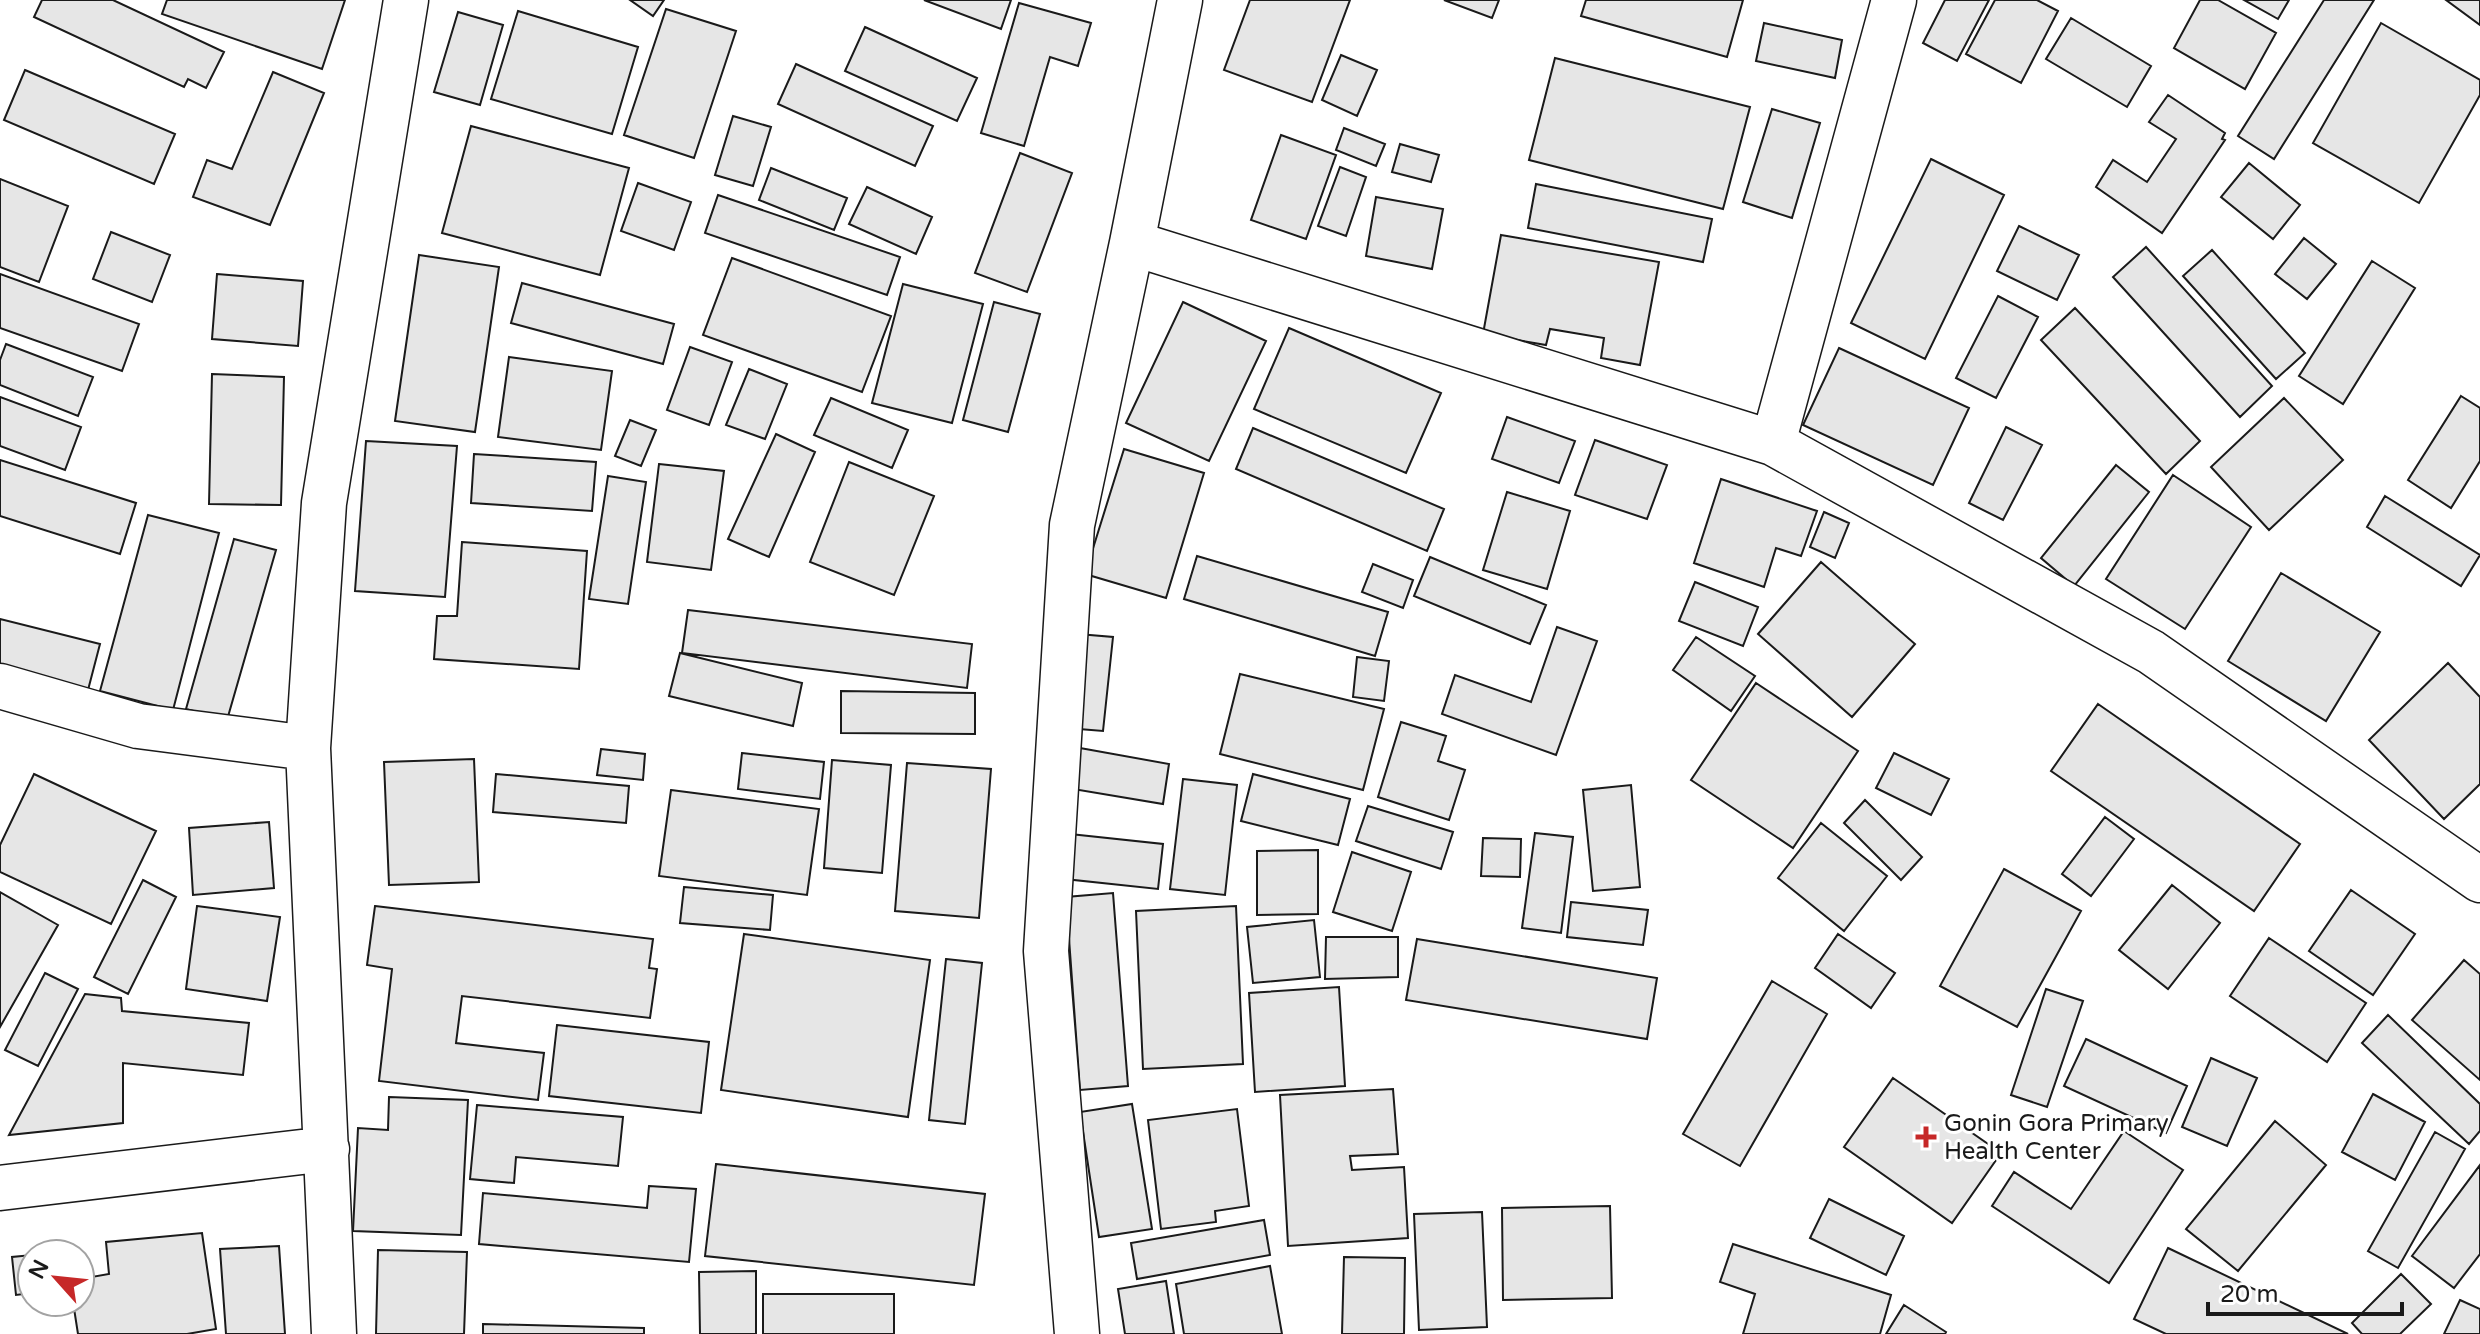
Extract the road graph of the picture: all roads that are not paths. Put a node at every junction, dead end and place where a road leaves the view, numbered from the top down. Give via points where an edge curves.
1 (406, 0) edge
2 (1180, 0) edge
3 (1894, 0) edge
4 (1132, 243) junction
5 (1773, 443) junction
6 (0, 686) edge
7 (308, 748) junction
8 (2480, 880) edge
9 (327, 1149) junction
10 (0, 1188) edge
11 (334, 1334) edge
12 (1077, 1334) edge

1 - 7 street via 324,503
2 - 4 street
3 - 5 street
4 - 5 street
4 - 12 street via 1072,525 1046,951
5 - 8 street via 2151,652
6 - 7 street via 138,726
7 - 9 street
9 - 10 street
9 - 11 street

